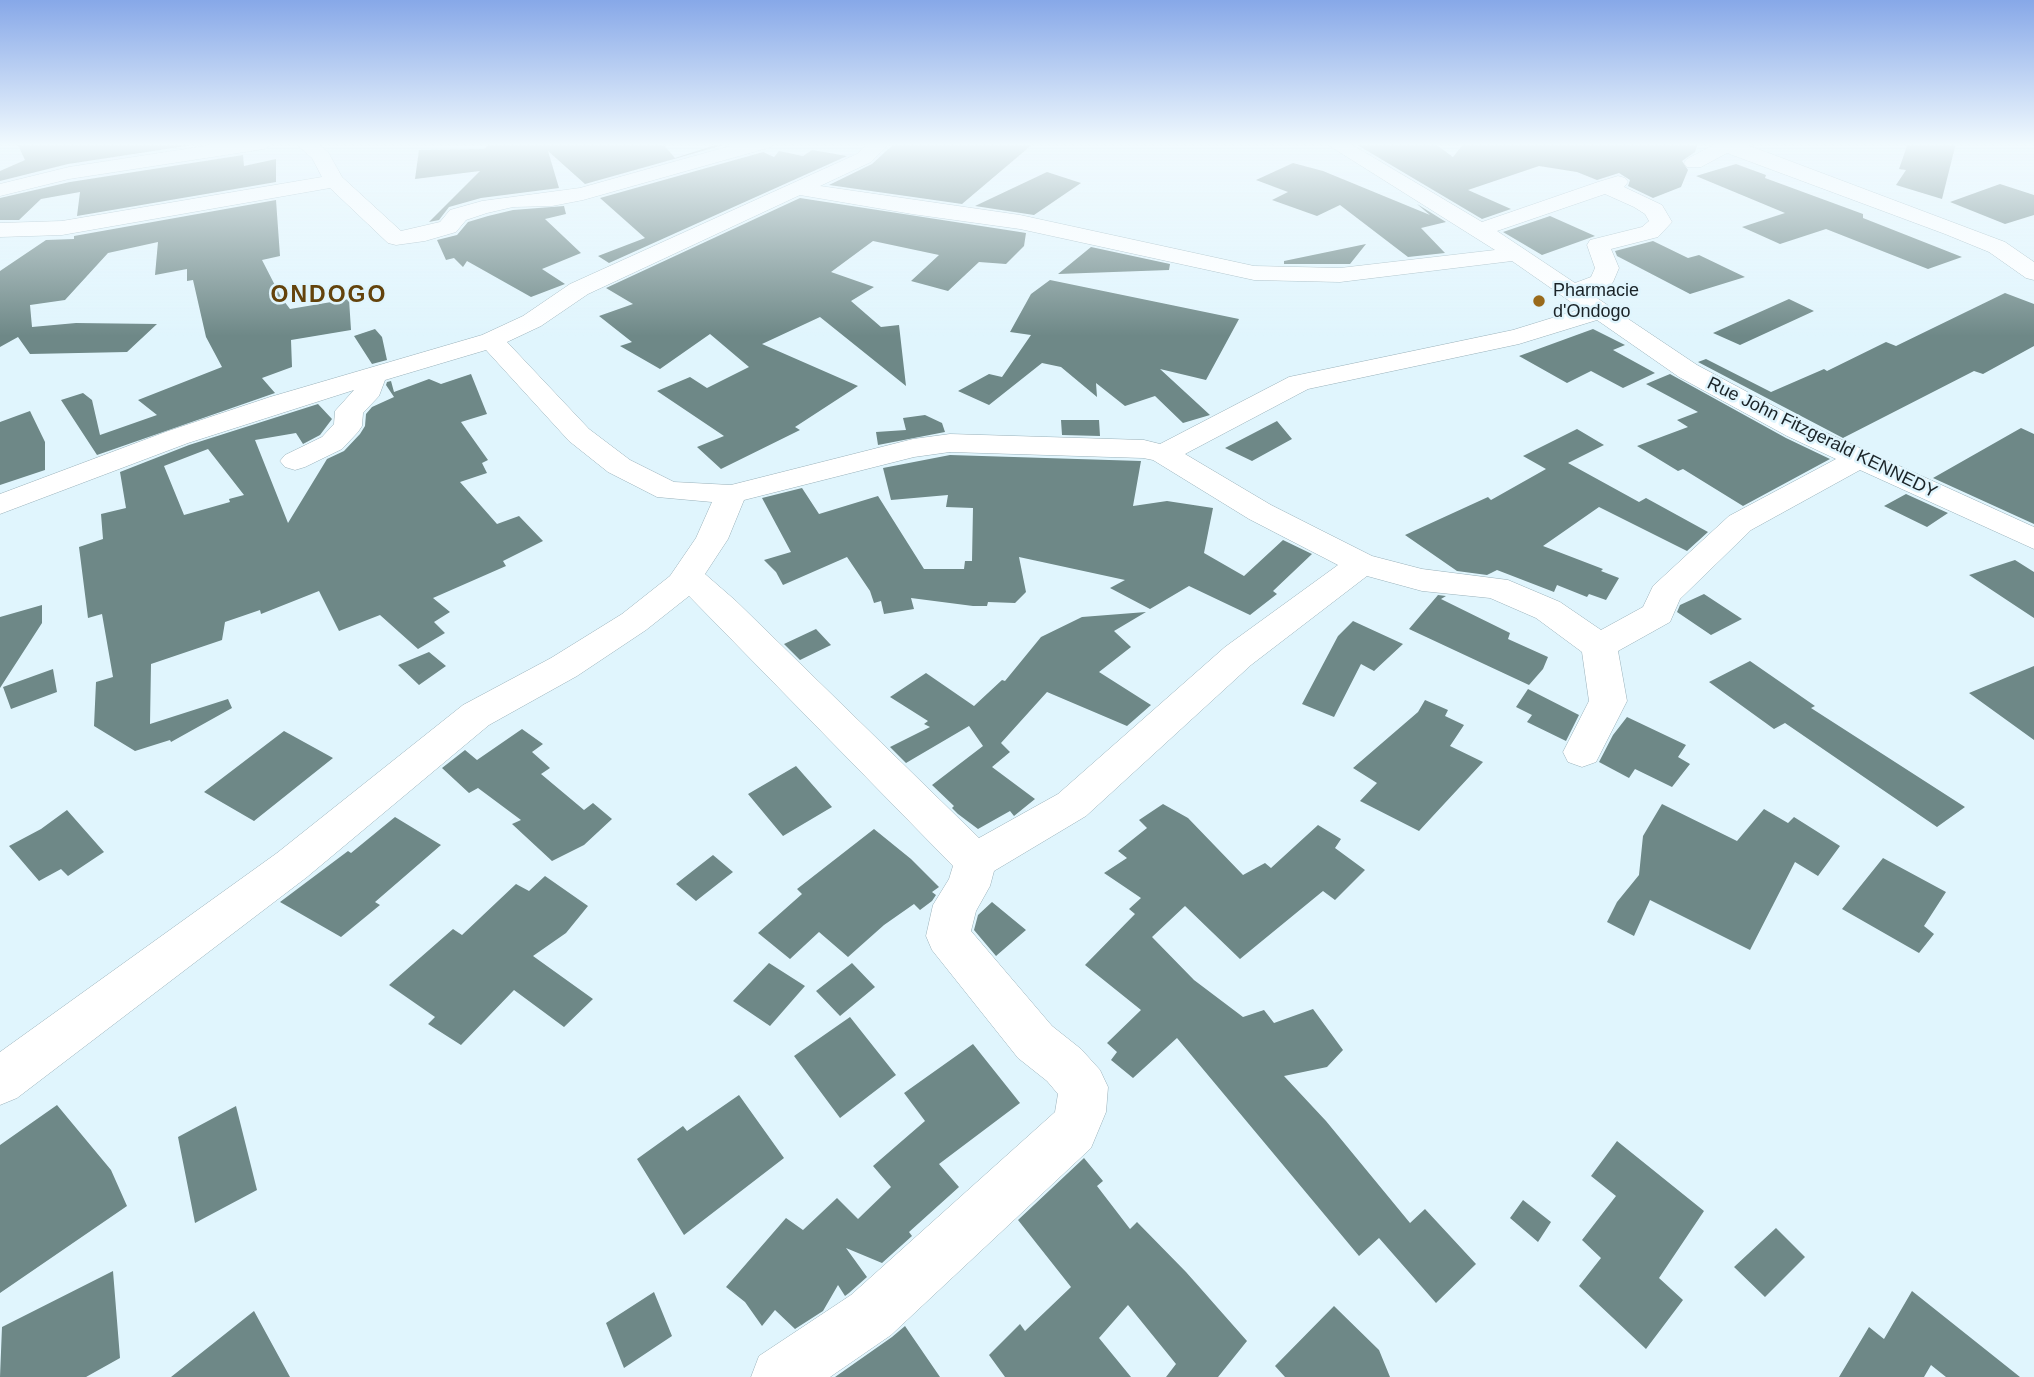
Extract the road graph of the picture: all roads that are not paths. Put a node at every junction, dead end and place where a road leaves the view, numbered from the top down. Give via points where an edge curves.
1 (182, 207) edge
2 (363, 207) edge
3 (481, 207) edge
4 (759, 207) edge
5 (917, 207) edge
6 (1442, 207) edge
7 (1545, 207) edge
8 (1650, 207) edge
9 (1895, 207) edge
10 (0, 230) edge
11 (1480, 230) junction
12 (1517, 254) junction
13 (2030, 268) edge
14 (1572, 292) junction
15 (1599, 312) junction
16 (491, 340) junction
17 (373, 377) junction
18 (1163, 454) junction
19 (1858, 459) junction
20 (295, 461) dead end
21 (731, 494) junction
22 (0, 505) edge
23 (2034, 539) edge
24 (1361, 564) junction
25 (688, 577) junction
26 (1599, 646) junction
27 (1582, 752) dead end
28 (975, 862) junction
29 (0, 1081) edge
30 (780, 1377) edge

1 - 10 street via 62,228
2 - 3 street via 396,238 447,227 458,215
4 - 16 street via 590,284 532,321
5 - 12 street via 1032,225 1276,274 1340,275
6 - 11 street, Rue John Fitzgerald KENNEDY
7 - 11 street
8 - 14 street via 1661,222 1650,232 1598,245 1607,268 1601,282
9 - 13 street via 1997,247
11 - 12 street, Rue John Fitzgerald KENNEDY
12 - 14 street, Rue John Fitzgerald KENNEDY
14 - 15 street, Rue John Fitzgerald KENNEDY
15 - 18 street via 1445,354 1299,383
15 - 19 street, Rue John Fitzgerald KENNEDY via 1688,371
16 - 17 street
16 - 21 street via 579,435 619,467 668,491
17 - 20 street via 365,396 349,411 348,426 331,443
17 - 22 street via 178,437
18 - 21 street via 1109,447 950,443 913,448
18 - 24 street via 1260,512
19 - 23 street, Rue John Fitzgerald KENNEDY
19 - 26 street via 1740,523 1665,594 1658,614
21 - 25 street via 712,539
24 - 26 street via 1422,580 1496,588 1548,610
24 - 28 street via 1238,656 1072,805
25 - 28 street
25 - 29 street via 634,622 477,715 292,866
26 - 27 street via 1608,701
28 - 30 street via 969,886 955,905 948,936 1035,1042 1083,1087 1081,1112 1073,1130 871,1315

